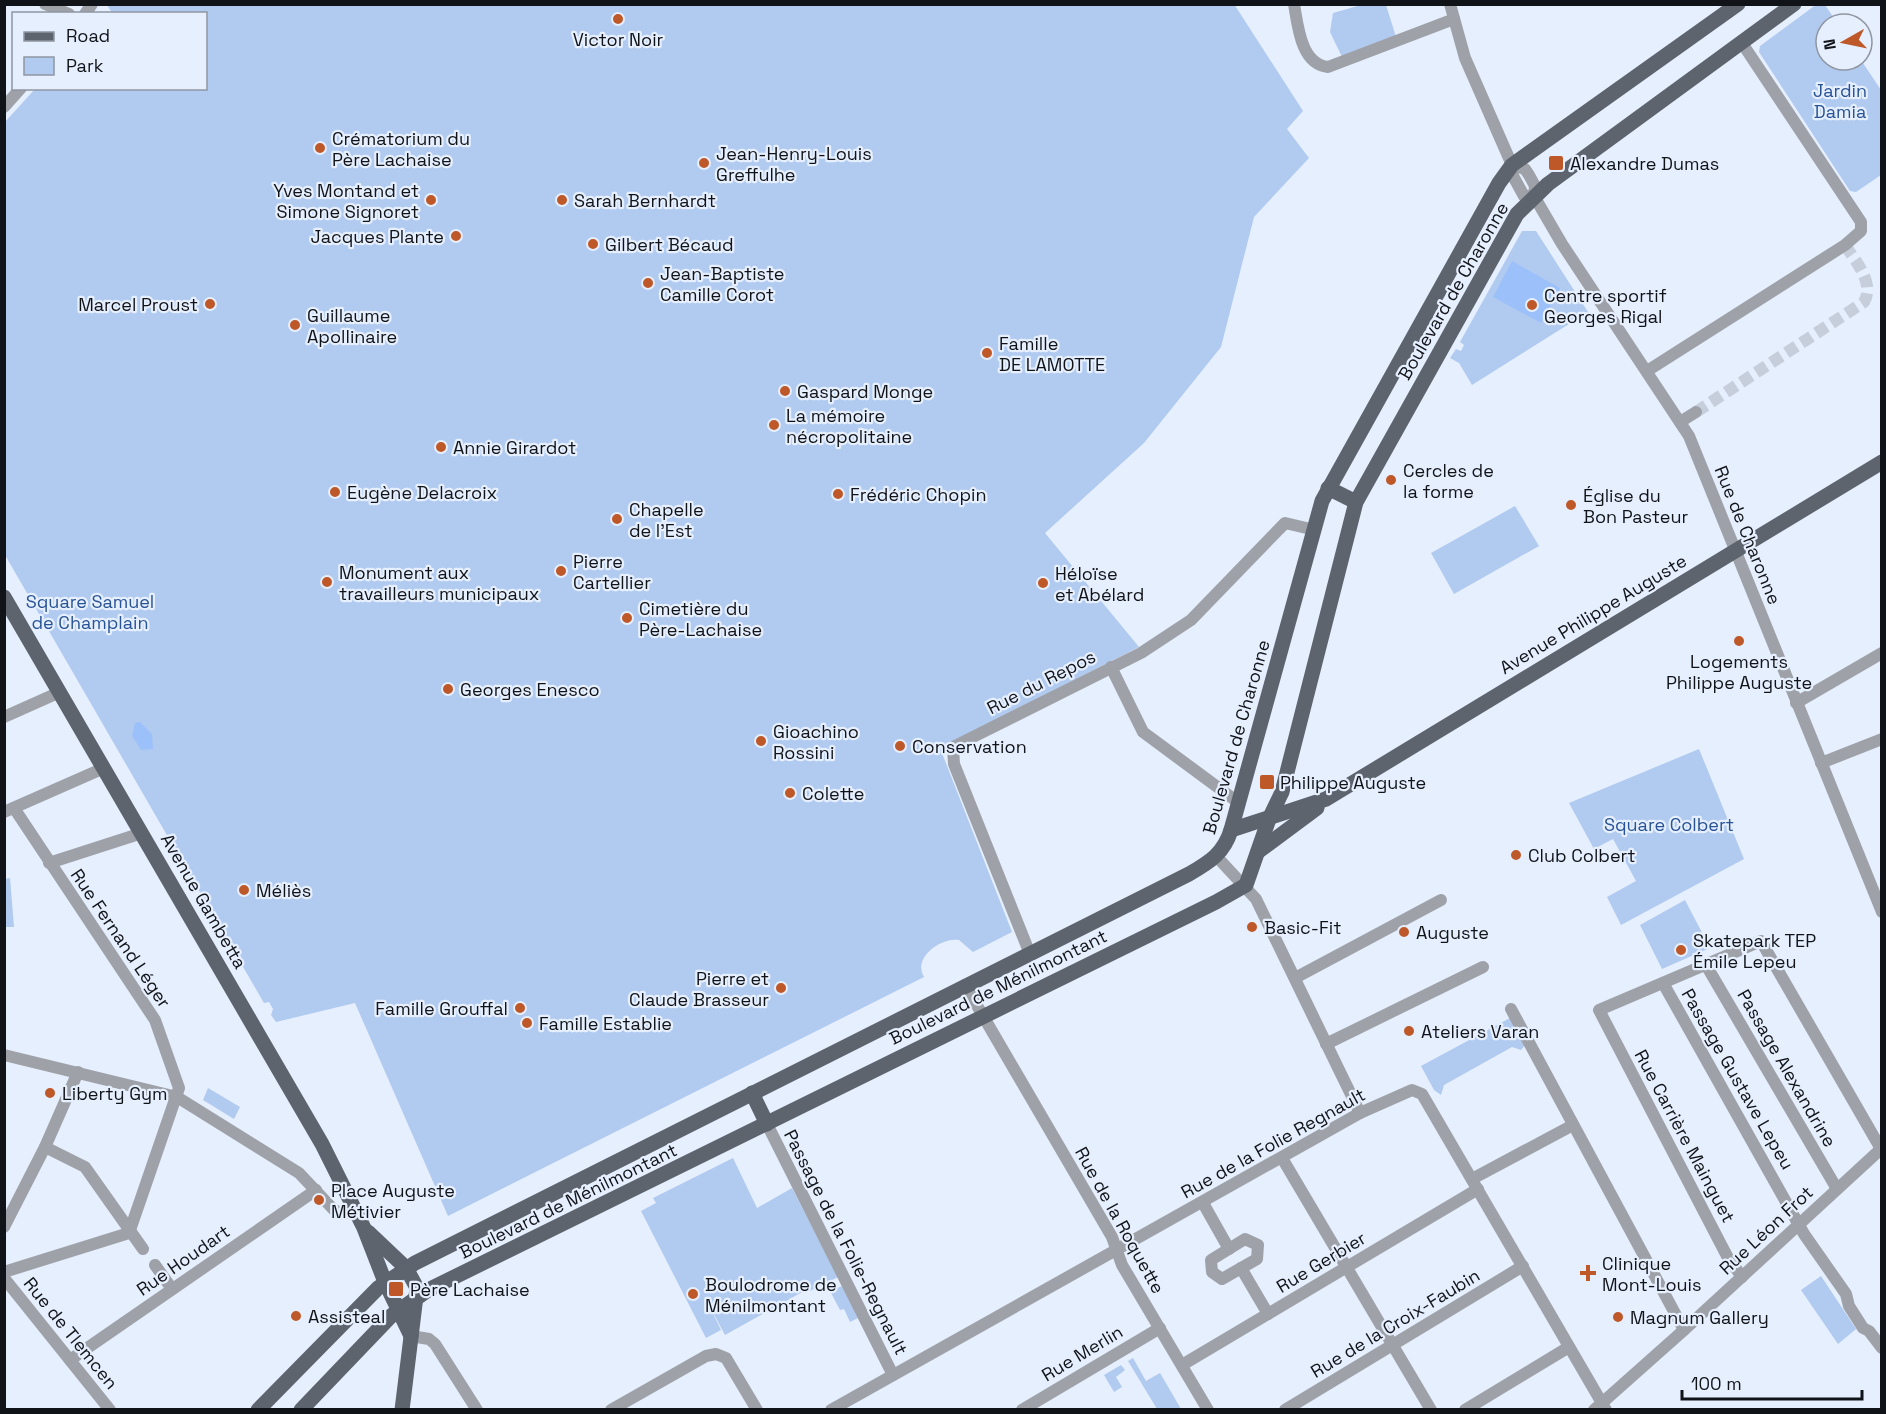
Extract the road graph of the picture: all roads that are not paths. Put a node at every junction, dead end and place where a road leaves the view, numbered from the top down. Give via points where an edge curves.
1 (45, 4) edge
2 (1294, 4) edge
3 (1450, 4) edge
4 (1738, 4) edge
5 (1794, 4) edge
6 (64, 12) edge
7 (1454, 19) junction
8 (1742, 43) junction
9 (19, 90) edge
10 (4, 107) edge
11 (1512, 165) junction
12 (1534, 196) junction
13 (1647, 371) junction
14 (1696, 412) tunnel mouth
15 (1680, 422) junction
16 (1881, 462) edge
17 (1329, 488) junction
18 (1356, 502) junction
19 (1315, 530) junction
20 (1735, 551) junction
21 (4, 597) edge
22 (1881, 653) edge
23 (1111, 667) junction
24 (60, 692) junction
25 (1796, 704) junction
26 (4, 717) edge
27 (1881, 740) edge
28 (1821, 763) junction
29 (104, 768) junction
30 (1326, 800) junction
31 (1239, 803) junction
32 (9, 810) edge
33 (1269, 819) junction
34 (1231, 830) junction
35 (142, 833) junction
36 (1259, 851) junction
37 (1217, 857) junction
38 (49, 863) junction
39 (1246, 885) junction
40 (1441, 900) dead end
41 (1881, 912) edge
42 (1030, 954) junction
43 (1706, 965) junction
44 (1483, 967) dead end
45 (1295, 978) junction
46 (1662, 984) junction
47 (965, 985) junction
48 (1511, 1009) dead end
49 (981, 1016) junction
50 (1326, 1044) junction
51 (4, 1055) edge
52 (78, 1072) junction
53 (752, 1094) junction
54 (177, 1096) junction
55 (1360, 1113) junction
56 (767, 1124) junction
57 (1573, 1125) junction
58 (45, 1147) junction
59 (1881, 1148) edge
60 (1282, 1158) junction
61 (1475, 1184) junction
62 (1836, 1189) junction
63 (316, 1190) junction
64 (1203, 1203) junction
65 (354, 1209) junction
66 (1801, 1224) junction
67 (4, 1227) edge
68 (364, 1228) junction
69 (129, 1233) junction
70 (142, 1249) dead end
71 (1229, 1249) junction
72 (1117, 1251) junction
73 (155, 1265) dead end
74 (1523, 1266) junction
75 (1347, 1267) junction
76 (406, 1268) junction
77 (1241, 1268) junction
78 (4, 1272) edge
79 (1742, 1277) junction
80 (4, 1278) edge
81 (385, 1282) junction
82 (172, 1289) junction
83 (418, 1296) junction
84 (398, 1310) junction
85 (1268, 1314) junction
86 (1160, 1328) junction
87 (1684, 1330) junction
88 (411, 1336) junction
89 (1394, 1346) junction
90 (1569, 1347) junction
91 (1881, 1348) edge
92 (70, 1360) junction
93 (1182, 1365) junction
94 (893, 1375) junction
95 (1601, 1407) edge
96 (110, 1410) edge
97 (258, 1410) edge
98 (301, 1410) edge
99 (402, 1410) edge
100 (477, 1410) edge
101 (611, 1410) edge
102 (757, 1410) edge
103 (831, 1410) edge
104 (1023, 1410) edge
105 (1208, 1410) edge
106 (1285, 1410) edge
107 (1431, 1410) edge
108 (1465, 1410) edge

1 - 6 street
2 - 7 street via 1308,56 1319,66 1328,67
3 - 7 street
4 - 11 main road, Boulevard de Charonne
5 - 8 main road, Boulevard de Charonne
7 - 11 street via 1465,58
8 - 12 main road, Boulevard de Charonne
8 - 13 street via 1861,222 1861,231
9 - 10 street
11 - 12 street, Rue de Charonne via 1529,175 1535,186
11 - 17 main road, Boulevard de Charonne
12 - 13 street, Rue de Charonne
12 - 18 main road, Boulevard de Charonne via 1518,214
13 - 15 street, Rue de Charonne
14 - 15 street
15 - 20 street, Rue de Charonne
16 - 20 main road, Avenue Philippe Auguste
17 - 18 main road
17 - 19 main road, Boulevard de Charonne
18 - 33 main road, Boulevard de Charonne via 1282,792
19 - 23 street, Rue du Repos via 1286,523 1191,620 1141,653
19 - 31 main road, Boulevard de Charonne
20 - 25 street, Rue de Charonne
20 - 30 main road, Avenue Philippe Auguste
21 - 24 main road, Avenue Gambetta
22 - 25 street
23 - 31 street via 1143,732
23 - 42 street, Rue du Repos via 956,745 952,751 955,768
24 - 26 street
24 - 29 main road, Avenue Gambetta
25 - 28 street, Rue de Charonne
27 - 28 street
28 - 41 street, Rue de Charonne
29 - 32 street
29 - 35 main road, Avenue Gambetta
30 - 33 main road, Avenue Philippe Auguste
30 - 36 main road, Avenue Philippe Auguste
31 - 34 main road, Boulevard de Charonne
32 - 38 street, Rue Fernand Léger
33 - 34 main road, Avenue Philippe Auguste
33 - 36 main road, Boulevard de Charonne
34 - 37 main road, Boulevard de Charonne
35 - 38 street
35 - 65 main road, Avenue Gambetta via 291,1088
36 - 39 main road, Boulevard de Charonne
37 - 39 street
37 - 42 main road, Boulevard de Ménilmontant
38 - 54 street, Rue Fernand Léger via 155,1020 179,1088
39 - 45 street
39 - 49 main road, Boulevard de Ménilmontant
40 - 45 street
42 - 47 main road, Boulevard de Ménilmontant
43 - 46 street
43 - 59 street via 1761,941
43 - 62 street, Passage Alexandrine
44 - 50 street
45 - 50 street
46 - 66 street, Passage Gustave Lepeu
46 - 79 street, Rue Carrière Mainguet via 1599,1010 1727,1256
47 - 49 street, Rue de la Roquette
47 - 53 main road, Boulevard de Ménilmontant
48 - 57 street
49 - 56 main road, Boulevard de Ménilmontant
49 - 72 street, Rue de la Roquette
50 - 55 street
51 - 52 street
52 - 54 street
52 - 58 street
53 - 56 main road
53 - 76 main road, Boulevard de Ménilmontant
54 - 63 street via 299,1173
54 - 69 street
55 - 60 street, Rue de la Folie Regnault
55 - 61 street, Rue de la Folie Regnault via 1403,1092 1422,1094
56 - 83 main road, Boulevard de Ménilmontant
56 - 94 street, Passage de la Folie-Regnault
57 - 61 street, Rue Gerbier
57 - 87 street
58 - 67 street
58 - 69 street via 85,1167
59 - 62 street, Rue Léon Frot
60 - 64 street, Rue de la Folie Regnault
60 - 75 street
61 - 74 street, Rue de la Folie Regnault
61 - 75 street, Rue Gerbier
62 - 66 street, Rue Léon Frot
63 - 65 street via 338,1213
63 - 82 street, Rue Houdart
64 - 71 street
64 - 72 street, Rue de la Folie Regnault
65 - 68 main road, Avenue Gambetta
66 - 79 street, Rue Léon Frot
66 - 91 street, Passage Gustave Lepeu via 1857,1318
68 - 76 main road
68 - 81 main road
69 - 70 street
69 - 78 street
71 - 77 street via 1245,1239 1258,1245 1257,1258
71 - 77 street via 1211,1260 1212,1272 1222,1279
72 - 86 street, Rue de la Roquette
72 - 94 street, Rue de la Folie Regnault
73 - 82 street
74 - 89 street, Rue de la Croix-Faubin
74 - 90 street, Rue de la Folie Regnault
75 - 85 street, Rue Gerbier
75 - 89 street
76 - 81 main road, Boulevard de Ménilmontant
76 - 83 main road via 415,1281
77 - 85 street
79 - 87 street, Rue Léon Frot
80 - 92 street, Rue de Tlemcen
81 - 84 main road
81 - 97 main road, Boulevard de Ménilmontant
82 - 92 street, Rue Houdart
83 - 84 main road, Boulevard de Ménilmontant
83 - 88 main road
84 - 88 main road
84 - 98 main road, Boulevard de Ménilmontant
85 - 93 street, Rue Gerbier
86 - 93 street, Rue de la Roquette
86 - 104 street, Rue Merlin
87 - 95 street, Rue Léon Frot
88 - 99 main road
88 - 100 street via 435,1344
89 - 106 street, Rue de la Croix-Faubin
89 - 107 street
90 - 95 street, Rue de la Folie Regnault
90 - 108 street
92 - 96 street, Rue de Tlemcen
93 - 105 street, Rue de la Roquette
94 - 103 street, Rue de la Folie Regnault
101 - 102 street via 716,1354 726,1358

